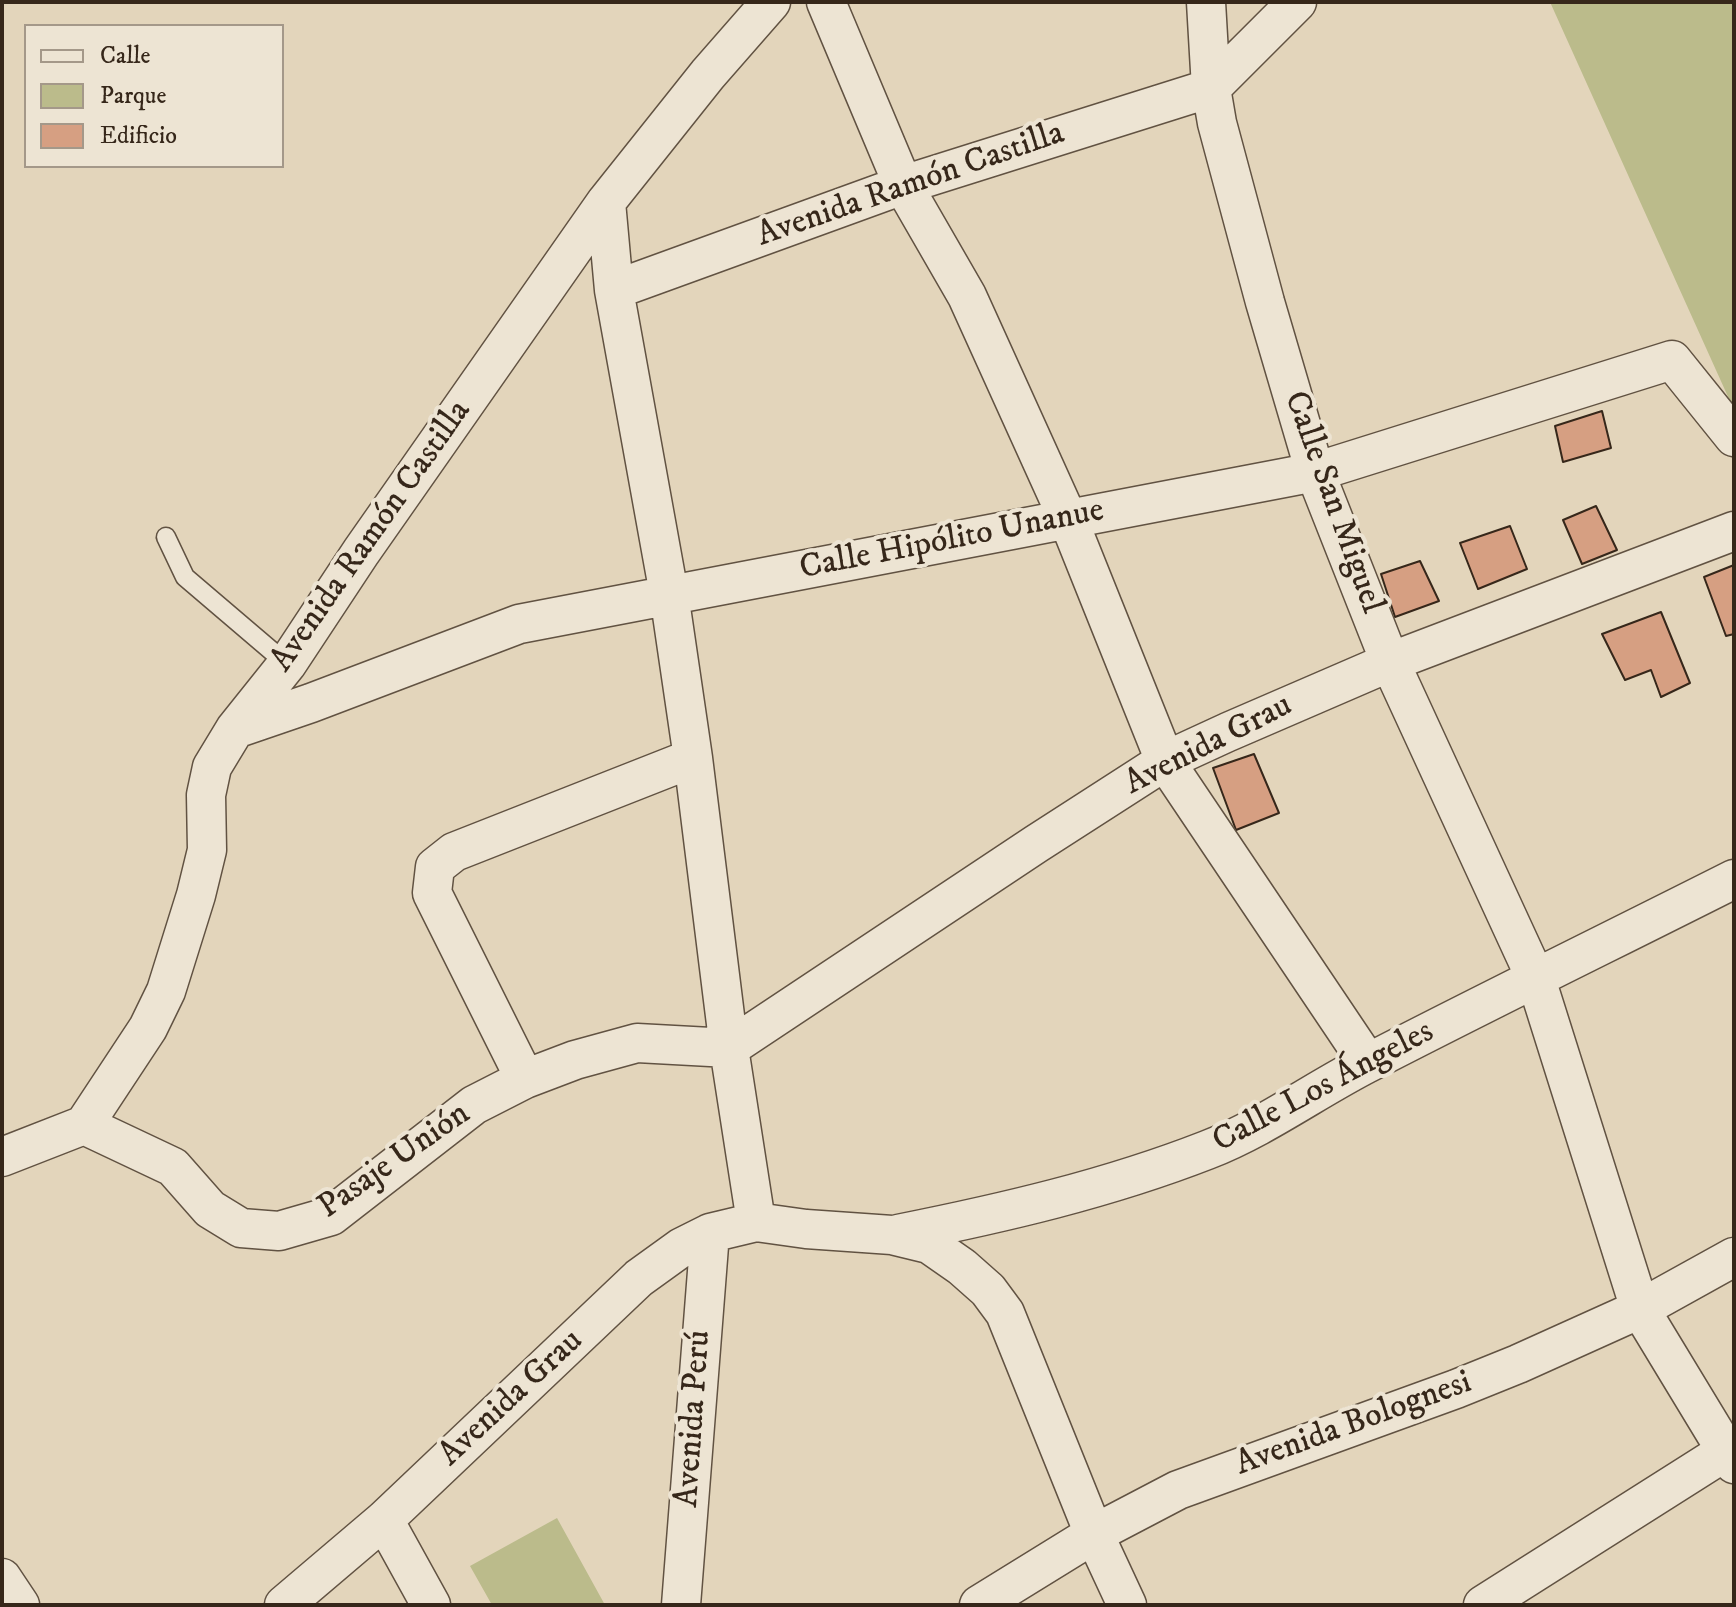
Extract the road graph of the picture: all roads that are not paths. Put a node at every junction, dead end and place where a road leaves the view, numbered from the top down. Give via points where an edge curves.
1 (771, 2) edge
2 (826, 2) edge
3 (1206, 2) edge
4 (1297, 2) edge
5 (1211, 88) junction
6 (903, 185) junction
7 (606, 202) junction
8 (614, 290) junction
9 (1734, 437) edge
10 (1315, 472) junction
11 (1068, 519) junction
12 (1734, 531) edge
13 (166, 537) dead end
14 (669, 594) junction
15 (1390, 662) junction
16 (287, 664) junction
17 (235, 729) junction
18 (693, 758) junction
19 (1165, 761) junction
20 (1734, 879) edge
21 (1536, 979) junction
22 (729, 1048) junction
23 (1368, 1063) junction
24 (525, 1079) junction
25 (84, 1125) junction
26 (2, 1157) edge
27 (756, 1222) junction
28 (710, 1233) junction
29 (892, 1235) junction
30 (1734, 1257) edge
31 (1640, 1309) junction
32 (1731, 1453) edge
33 (384, 1520) junction
34 (1094, 1534) junction
35 (2, 1578) edge
36 (20, 1605) edge
37 (284, 1605) edge
38 (431, 1605) edge
39 (681, 1605) edge
40 (979, 1605) edge
41 (1127, 1605) edge
42 (1483, 1605) edge

1 - 7 street, Avenida Ramón Castilla
2 - 6 street
3 - 5 street, Calle San Miguel
4 - 5 street
5 - 6 street, Avenida Ramón Castilla
5 - 10 street, Calle San Miguel
6 - 8 street, Avenida Ramón Castilla
6 - 11 street via 967,296
7 - 8 street
7 - 16 street, Avenida Ramón Castilla
8 - 14 street
9 - 10 street, Calle Hipólito Unanue via 1672,360
10 - 11 street, Calle Hipólito Unanue
10 - 15 street, Calle San Miguel
11 - 14 street, Calle Hipólito Unanue
11 - 19 street
12 - 15 street, Avenida Grau
13 - 16 lane via 185,577
14 - 17 street, Calle Hipólito Unanue via 519,624
14 - 18 street
15 - 19 street, Avenida Grau
15 - 21 street, Calle San Miguel
16 - 17 street, Avenida Ramón Castilla
17 - 25 street, Avenida Ramón Castilla via 212,767 206,795 207,850 166,991
18 - 22 street
18 - 24 street via 454,852 435,867 432,893
19 - 22 street, Avenida Grau
19 - 23 street
20 - 21 street, Calle Los Ángeles
21 - 23 street, Calle Los Ángeles
21 - 31 street, Calle San Miguel
22 - 24 street, Pasaje Unión via 637,1043
22 - 27 street
23 - 29 street, Calle Los Ángeles via 1277,1117 1140,1175 1001,1214
24 - 25 street, Pasaje Unión via 474,1105 331,1216 279,1231 241,1228 210,1209 173,1167
25 - 26 street
27 - 28 street, Avenida Grau
27 - 29 street
28 - 33 street, Avenida Grau via 639,1278
28 - 39 street, Avenida Perú
29 - 34 street via 929,1244 988,1290 1005,1313
30 - 31 street, Avenida Bolognesi
31 - 32 street, Calle San Miguel
31 - 34 street, Avenida Bolognesi via 1456,1389 1178,1490
32 - 42 street
33 - 37 street, Avenida Grau
33 - 38 street
34 - 40 street, Avenida Bolognesi
34 - 41 street
35 - 36 street

